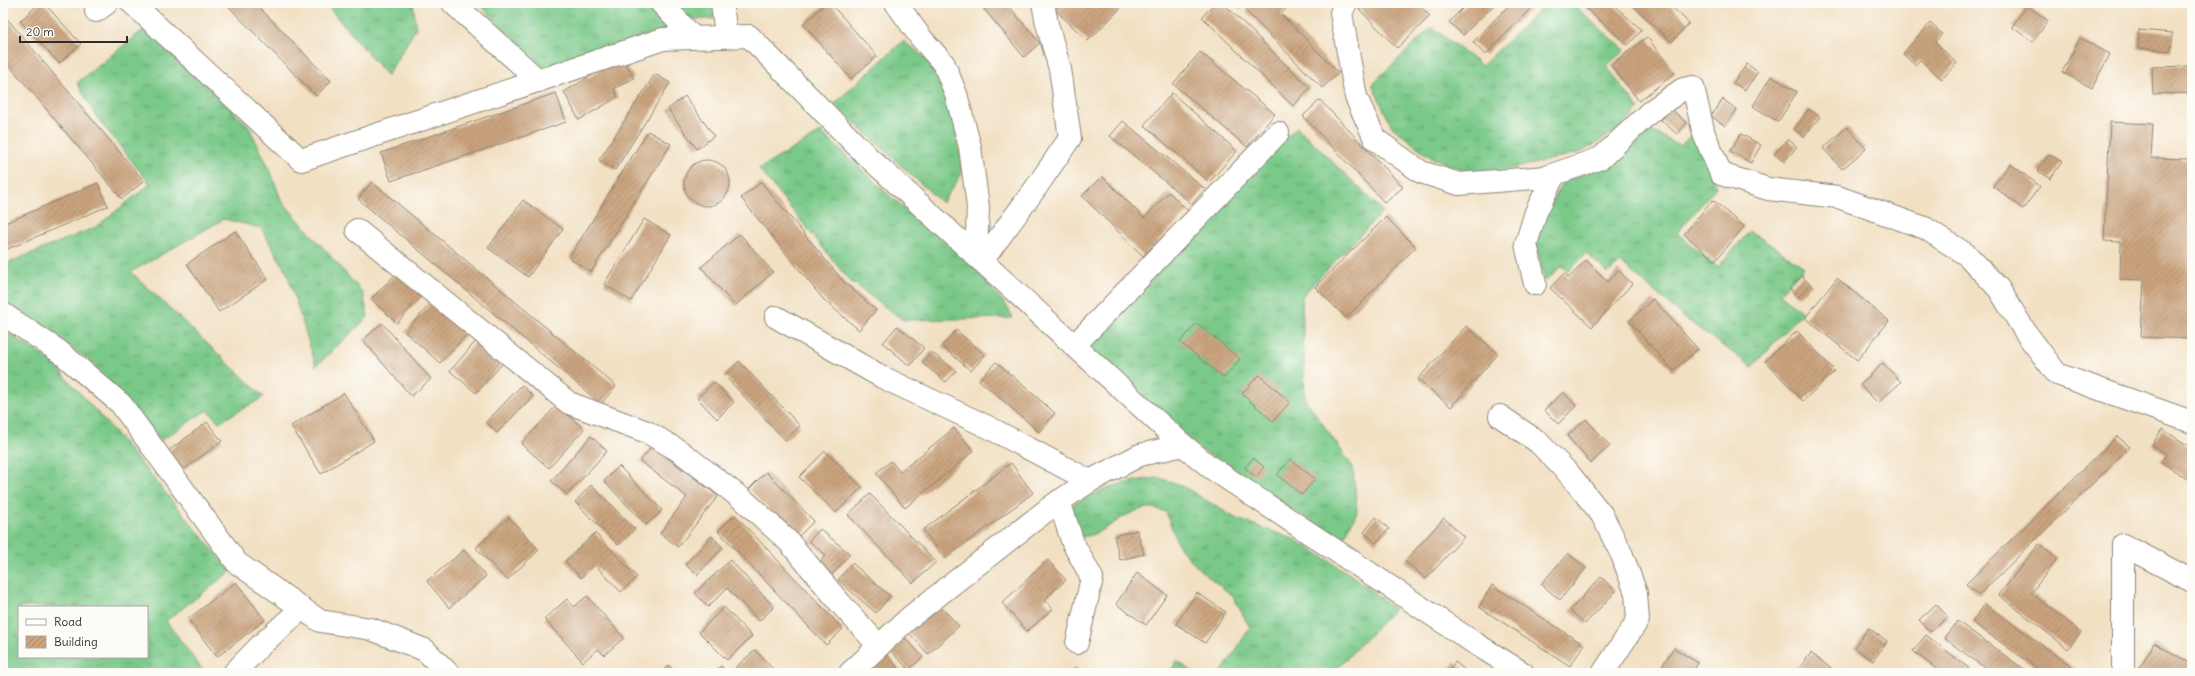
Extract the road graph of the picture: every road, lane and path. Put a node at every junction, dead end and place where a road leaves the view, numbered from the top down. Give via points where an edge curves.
1 (132, 3) edge
2 (453, 3) edge
3 (661, 3) edge
4 (722, 3) edge
5 (896, 3) edge
6 (1043, 3) edge
7 (1346, 3) edge
8 (726, 36) junction
9 (693, 37) junction
10 (539, 81) junction
11 (1278, 133) dead end
12 (1554, 175) junction
13 (357, 230) dead end
14 (979, 258) junction
15 (1536, 284) dead end
16 (3, 314) edge
17 (776, 317) dead end
18 (1074, 346) junction
19 (1500, 416) dead end
20 (2192, 422) edge
21 (1183, 445) junction
22 (1090, 481) junction
23 (1059, 501) junction
24 (2192, 581) edge
25 (302, 608) junction
26 (1077, 644) dead end
27 (879, 646) junction
28 (234, 673) edge
29 (448, 673) edge
30 (850, 673) edge
31 (1523, 673) edge
32 (1603, 673) edge
33 (2123, 673) edge

1 - 10 street via 301,160
2 - 10 street
3 - 9 street
4 - 8 street
5 - 14 street via 944,64 956,94 970,147 978,207
6 - 14 street via 1060,69 1070,138 1035,189
7 - 12 street via 1342,13 1356,97 1375,139 1421,172 1459,184
8 - 9 street
8 - 14 street via 749,36 867,156
9 - 10 street via 663,39
11 - 18 street
12 - 15 street via 1536,212 1526,244
12 - 20 street via 1601,158 1651,111 1683,89 1693,87 1704,134 1721,174 1768,189 1838,197 1925,228 1972,260 1998,289 2056,374
13 - 27 street via 569,403 647,432 681,452 746,502 789,542
14 - 18 street
16 - 25 street via 60,352 121,404 237,563
17 - 22 street via 882,377 988,427
18 - 21 street
19 - 32 street via 1538,442 1571,476 1602,515 1622,555 1636,592 1638,620
21 - 22 street via 1140,456
21 - 31 street via 1210,467
22 - 23 street
23 - 26 street via 1073,543 1092,578
23 - 27 street via 909,618
24 - 33 street via 2124,545
25 - 28 street via 261,644
25 - 29 street via 320,621 371,629 425,650
27 - 30 street

